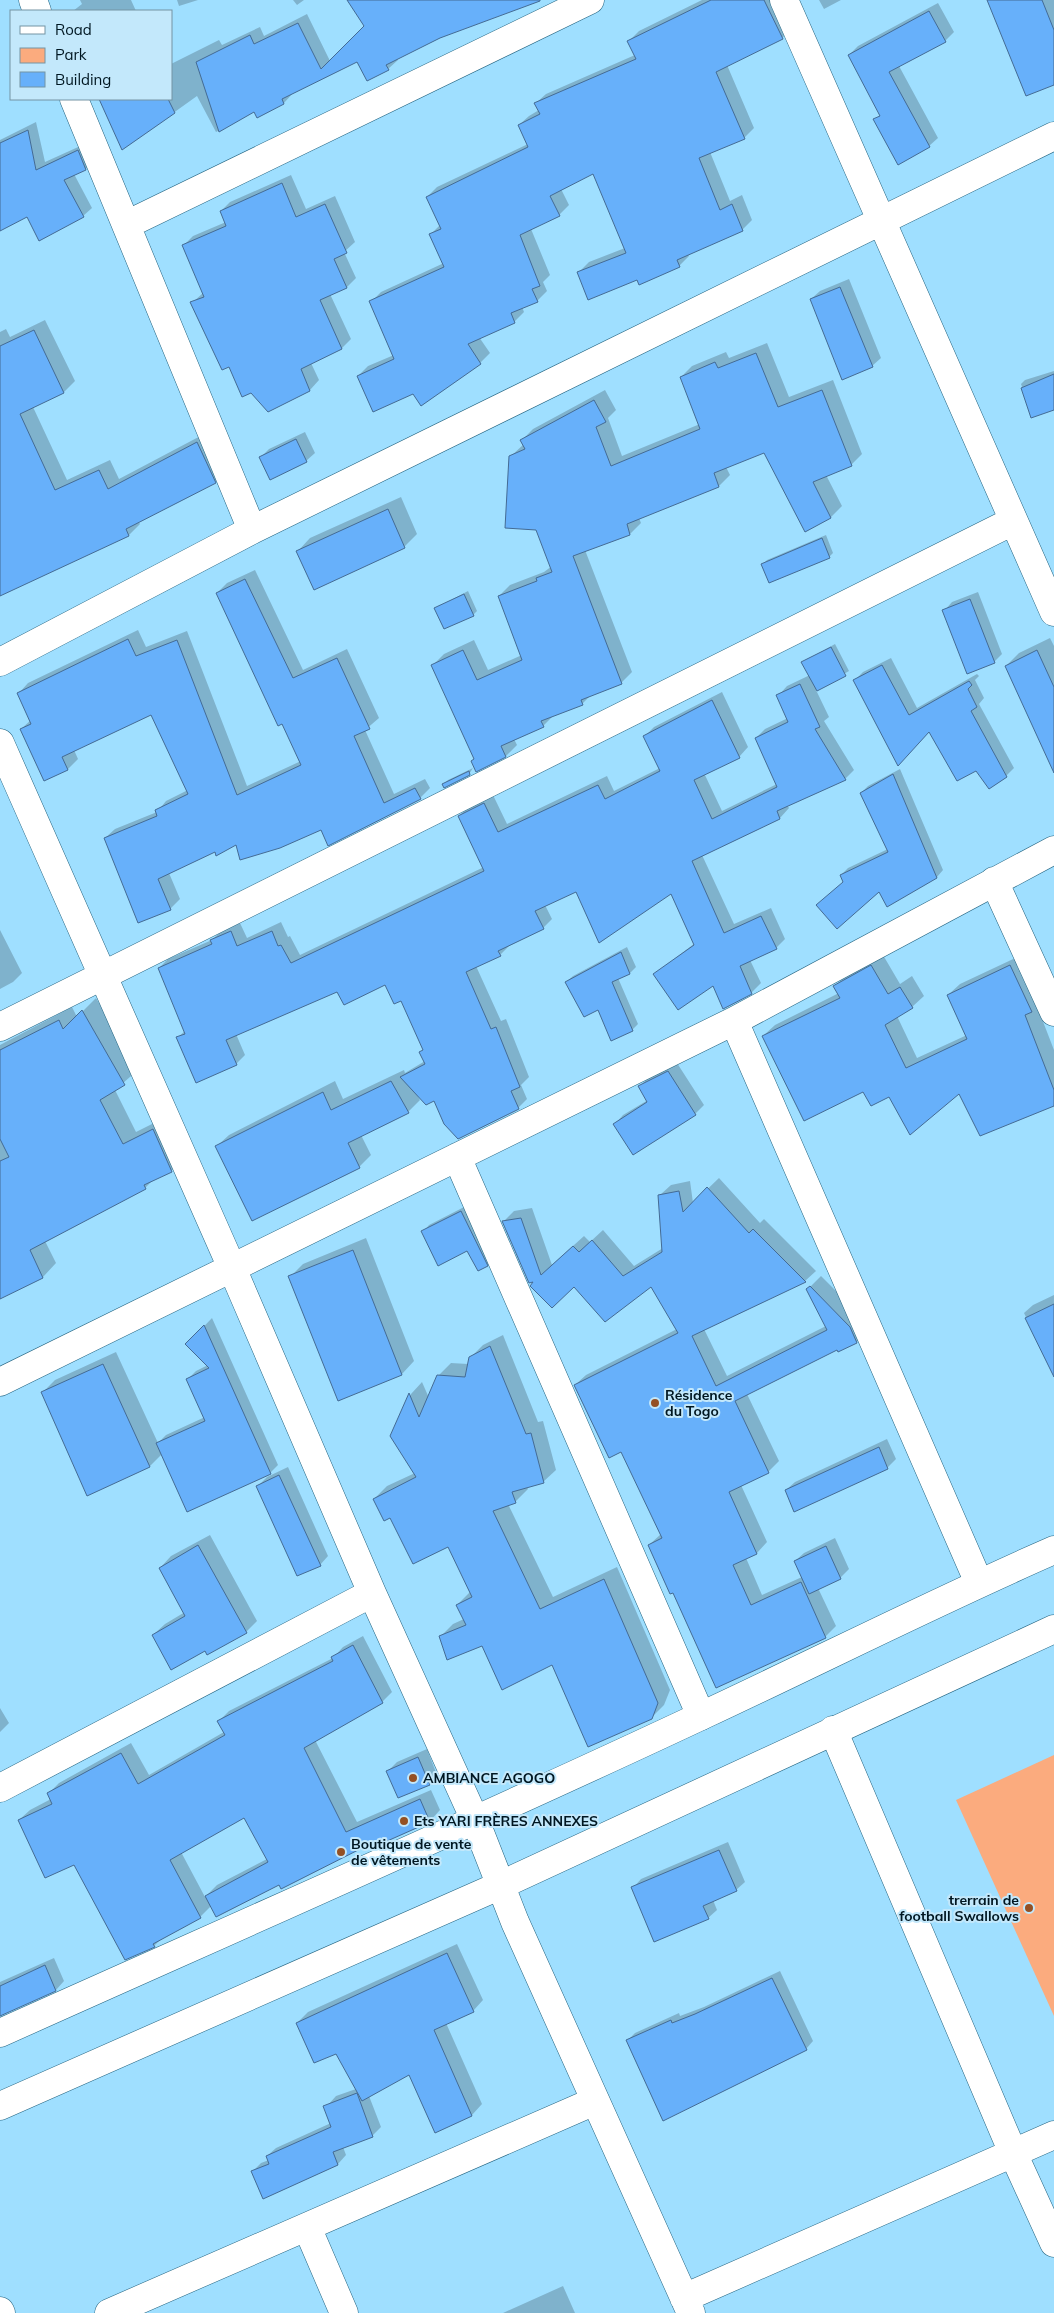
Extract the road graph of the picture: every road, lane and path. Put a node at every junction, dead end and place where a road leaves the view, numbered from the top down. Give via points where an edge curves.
1 (590, 0) edge
2 (784, 0) edge
3 (74, 100) edge
4 (1054, 136) edge
5 (881, 220) junction
6 (126, 226) junction
7 (1013, 521) junction
8 (252, 530) junction
9 (1054, 612) edge
10 (0, 662) edge
11 (0, 744) edge
12 (1054, 850) edge
13 (994, 881) junction
14 (103, 976) junction
15 (1054, 1012) edge
16 (734, 1021) junction
17 (0, 1027) edge
18 (457, 1157) junction
19 (232, 1268) junction
20 (0, 1382) edge
21 (1054, 1550) edge
22 (979, 1583) junction
23 (372, 1593) junction
24 (1054, 1629) edge
25 (701, 1716) junction
26 (833, 1730) junction
27 (0, 1788) edge
28 (475, 1820) junction
29 (501, 1885) junction
30 (0, 2033) edge
31 (595, 2101) junction
32 (0, 2106) edge
33 (1054, 2135) edge
34 (1013, 2153) junction
35 (307, 2226) junction
36 (1054, 2243) edge
37 (688, 2306) edge
38 (109, 2313) edge
39 (344, 2313) edge

1 - 6 street
2 - 5 street
3 - 6 street
4 - 5 street
5 - 7 street
5 - 8 street
6 - 8 street
7 - 9 street
7 - 14 street
8 - 10 street
11 - 14 street
12 - 13 street
13 - 15 street
13 - 16 street
14 - 17 street
14 - 19 street
16 - 18 street
16 - 22 street
18 - 19 street
18 - 25 street
19 - 20 street
19 - 23 street
21 - 22 street
22 - 25 street
23 - 27 street
23 - 28 street
24 - 26 street
25 - 28 street
26 - 29 street
26 - 34 street
28 - 29 street
28 - 30 street
29 - 31 street
29 - 32 street
31 - 35 street
31 - 37 street
33 - 34 street
34 - 36 street
34 - 37 street
35 - 38 street
35 - 39 street

